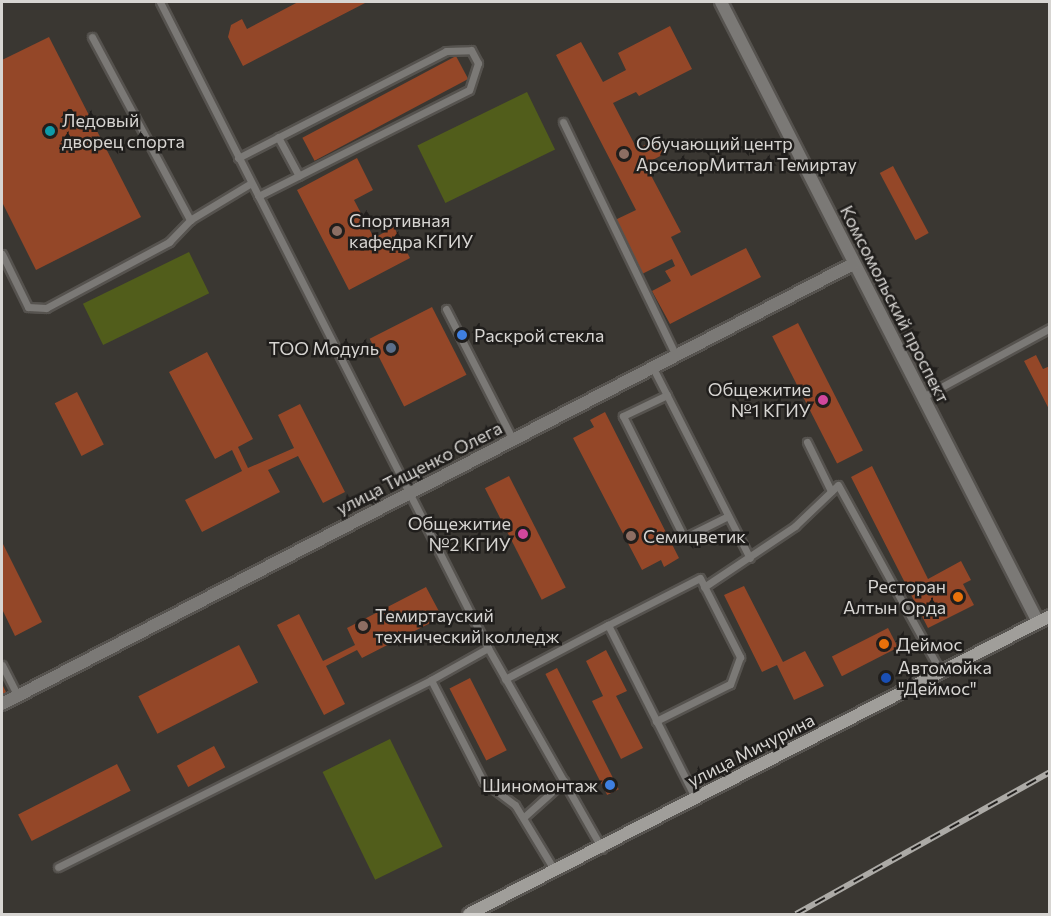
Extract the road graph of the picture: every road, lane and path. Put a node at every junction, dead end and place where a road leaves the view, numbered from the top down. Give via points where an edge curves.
1 (160, 2) edge
2 (721, 2) edge
3 (92, 38) dead end
4 (563, 122) dead end
5 (278, 137) junction
6 (238, 158) junction
7 (299, 176) junction
8 (251, 183) junction
9 (258, 196) junction
10 (190, 220) junction
11 (2, 254) edge
12 (853, 264) junction
13 (446, 309) dead end
14 (1050, 328) edge
15 (676, 356) junction
16 (653, 368) junction
17 (667, 394) junction
18 (923, 397) junction
19 (513, 440) junction
20 (807, 442) dead end
21 (831, 491) junction
22 (409, 494) junction
23 (728, 516) junction
24 (750, 558) junction
25 (704, 586) junction
26 (1050, 616) edge
27 (1038, 622) junction
28 (608, 625) junction
29 (488, 648) junction
30 (2, 665) edge
31 (941, 672) junction
32 (505, 679) junction
33 (431, 680) junction
34 (17, 695) junction
35 (2, 704) edge
36 (656, 721) junction
37 (564, 781) junction
38 (696, 799) junction
39 (524, 817) junction
40 (602, 849) junction
41 (58, 867) dead end
42 (555, 871) junction
43 (469, 915) edge

1 - 6 lane
2 - 12 street, Комсомольский проспект
3 - 10 lane
4 - 15 lane
5 - 6 lane
5 - 7 lane
5 - 7 lane via 446,51 471,50 478,63 469,90
6 - 8 lane
7 - 9 lane
8 - 9 lane
8 - 10 lane
9 - 22 lane
10 - 11 lane via 170,242 46,308 28,307
12 - 15 street, улица Тищенко Олега
12 - 18 street, Комсомольский проспект
13 - 19 lane
14 - 18 lane
15 - 16 street, улица Тищенко Олега
16 - 17 lane
16 - 19 street, улица Тищенко Олега
17 - 23 lane
17 - 23 lane via 623,416 628,427 684,538
18 - 27 street, Комсомольский проспект
19 - 22 street, улица Тищенко Олега
20 - 21 lane
21 - 24 lane via 795,526
21 - 31 lane via 838,484
22 - 29 lane
22 - 34 street, улица Тищенко Олега
23 - 24 lane
24 - 25 lane
25 - 28 lane via 700,578
25 - 36 lane via 740,657 735,672 730,684
26 - 27 main road, улица Мичурина
27 - 31 main road, улица Мичурина
28 - 32 lane
28 - 36 lane
29 - 32 lane
29 - 33 lane
30 - 34 lane
31 - 38 main road, улица Мичурина
32 - 37 lane
33 - 39 lane via 483,781
33 - 41 lane
34 - 35 street, улица Тищенко Олега
36 - 38 lane
37 - 39 lane
37 - 40 lane
38 - 40 main road, улица Мичурина
39 - 42 lane
40 - 42 main road, улица Мичурина
42 - 43 main road, улица Мичурина

